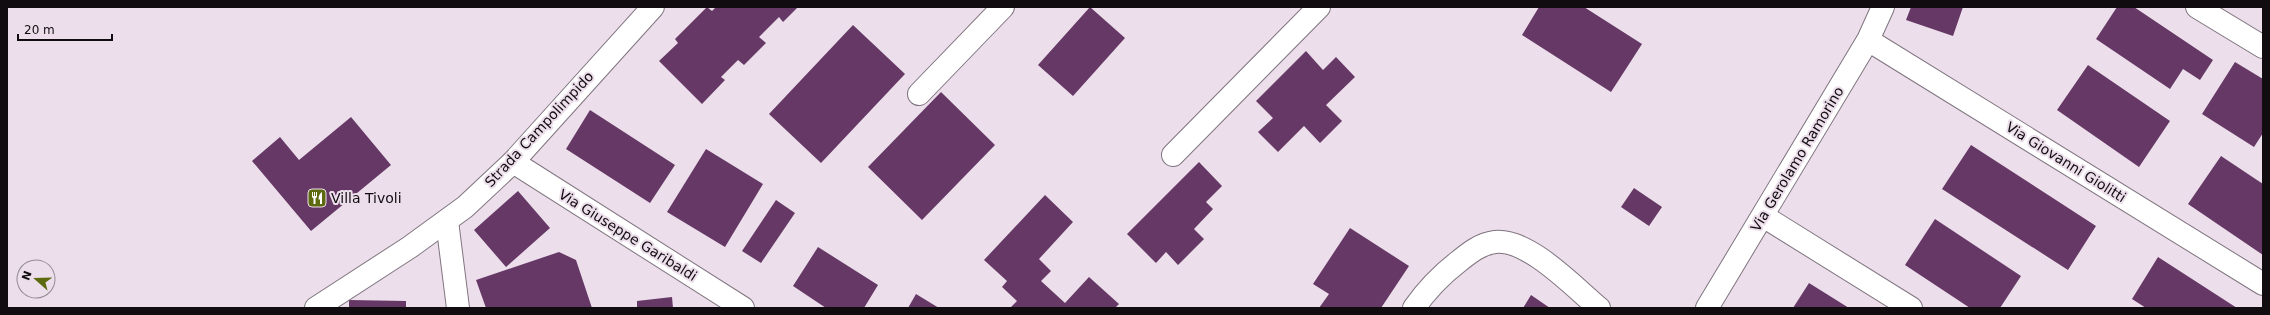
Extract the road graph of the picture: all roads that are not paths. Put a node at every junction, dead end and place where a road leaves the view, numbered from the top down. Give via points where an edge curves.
1 (653, 7) edge
2 (1003, 7) edge
3 (1319, 7) edge
4 (1883, 7) edge
5 (2197, 7) edge
6 (1868, 40) junction
7 (2263, 47) edge
8 (919, 94) dead end
9 (1173, 155) dead end
10 (512, 162) junction
11 (1763, 216) junction
12 (448, 221) junction
13 (2263, 284) edge
14 (316, 308) edge
15 (458, 308) edge
16 (743, 308) edge
17 (1414, 308) edge
18 (1599, 308) edge
19 (1707, 308) edge
20 (1911, 308) edge

1 - 10 street, Strada Campolimpido
2 - 8 street
3 - 9 street
4 - 6 street, Via Gerolamo Ramorino
5 - 7 street
6 - 11 street, Via Gerolamo Ramorino
6 - 13 street, Via Giovanni Giolitti
10 - 12 street, Strada Campolimpido
10 - 16 street, Via Giuseppe Garibaldi
11 - 19 street, Via Gerolamo Ramorino
11 - 20 street
12 - 14 street, Strada Campolimpido
12 - 15 street
17 - 18 street via 1432,286 1469,253 1497,242 1508,243 1529,252

